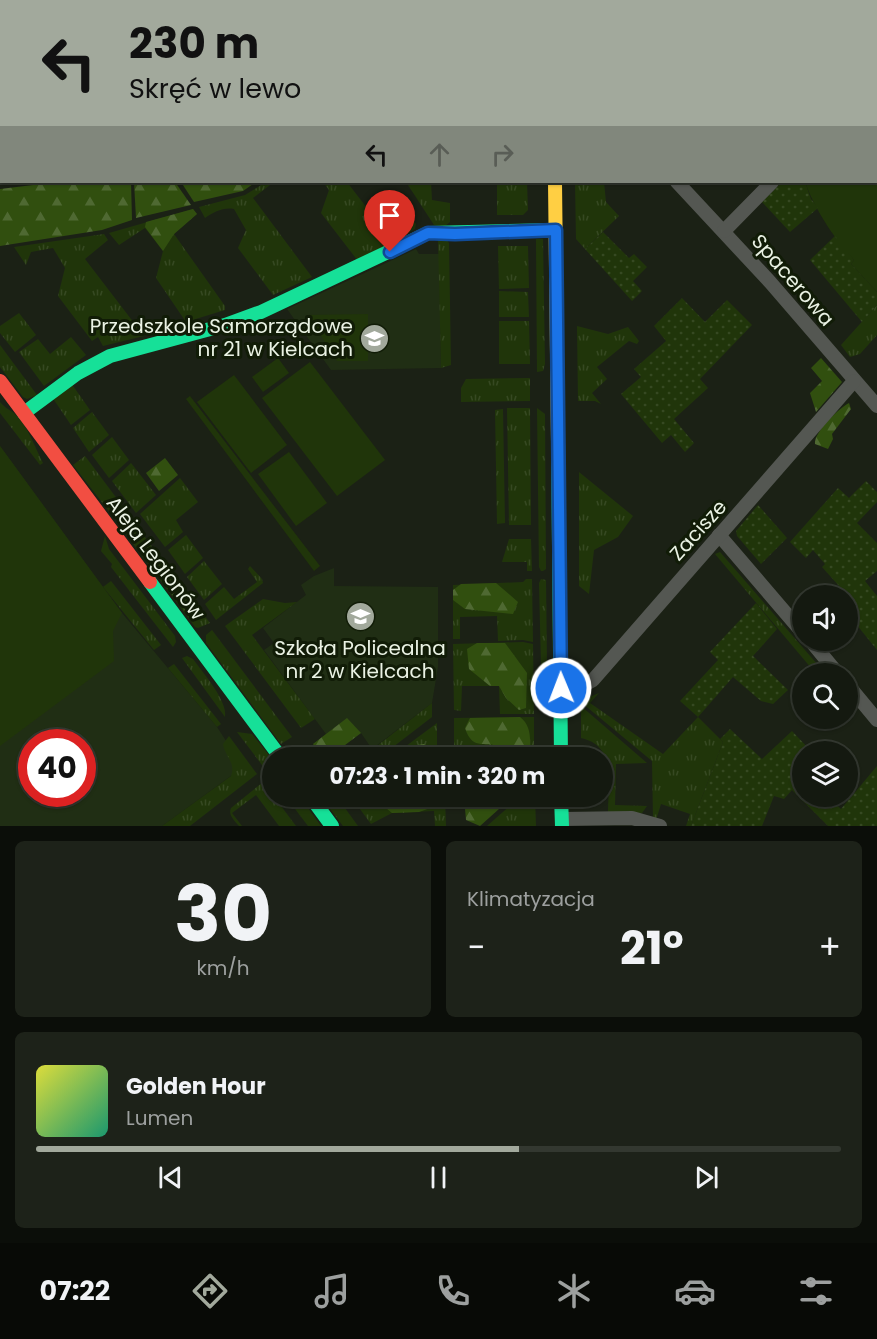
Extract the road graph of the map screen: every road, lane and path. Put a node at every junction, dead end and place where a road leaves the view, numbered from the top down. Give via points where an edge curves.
1 (555, 183) edge
2 (678, 183) edge
3 (771, 183) edge
4 (556, 230) junction
5 (724, 231) junction
6 (0, 381) edge
7 (854, 381) junction
8 (877, 406) edge
9 (24, 413) junction
10 (719, 535) junction
11 (792, 620) edge
12 (819, 651) edge
13 (829, 663) edge
14 (561, 688) junction
15 (858, 697) edge
16 (877, 720) edge
17 (273, 747) edge
18 (561, 747) edge
19 (318, 807) edge
20 (561, 807) edge
21 (562, 822) edge
22 (332, 826) edge
23 (660, 826) edge

1 - 4 street
2 - 5 street, Spacerowa
3 - 5 street
4 - 9 street via 428,233 261,312 110,356 78,373
4 - 14 street
5 - 7 street, Spacerowa
6 - 9 street, Aleja Legionów
7 - 8 street, Spacerowa
7 - 10 street, Zacisze
9 - 17 street, Aleja Legionów
10 - 11 street
10 - 14 street, Zacisze via 593,680 580,687
12 - 13 street
14 - 18 street
15 - 16 street
19 - 22 street
20 - 21 street
21 - 23 street via 632,818

